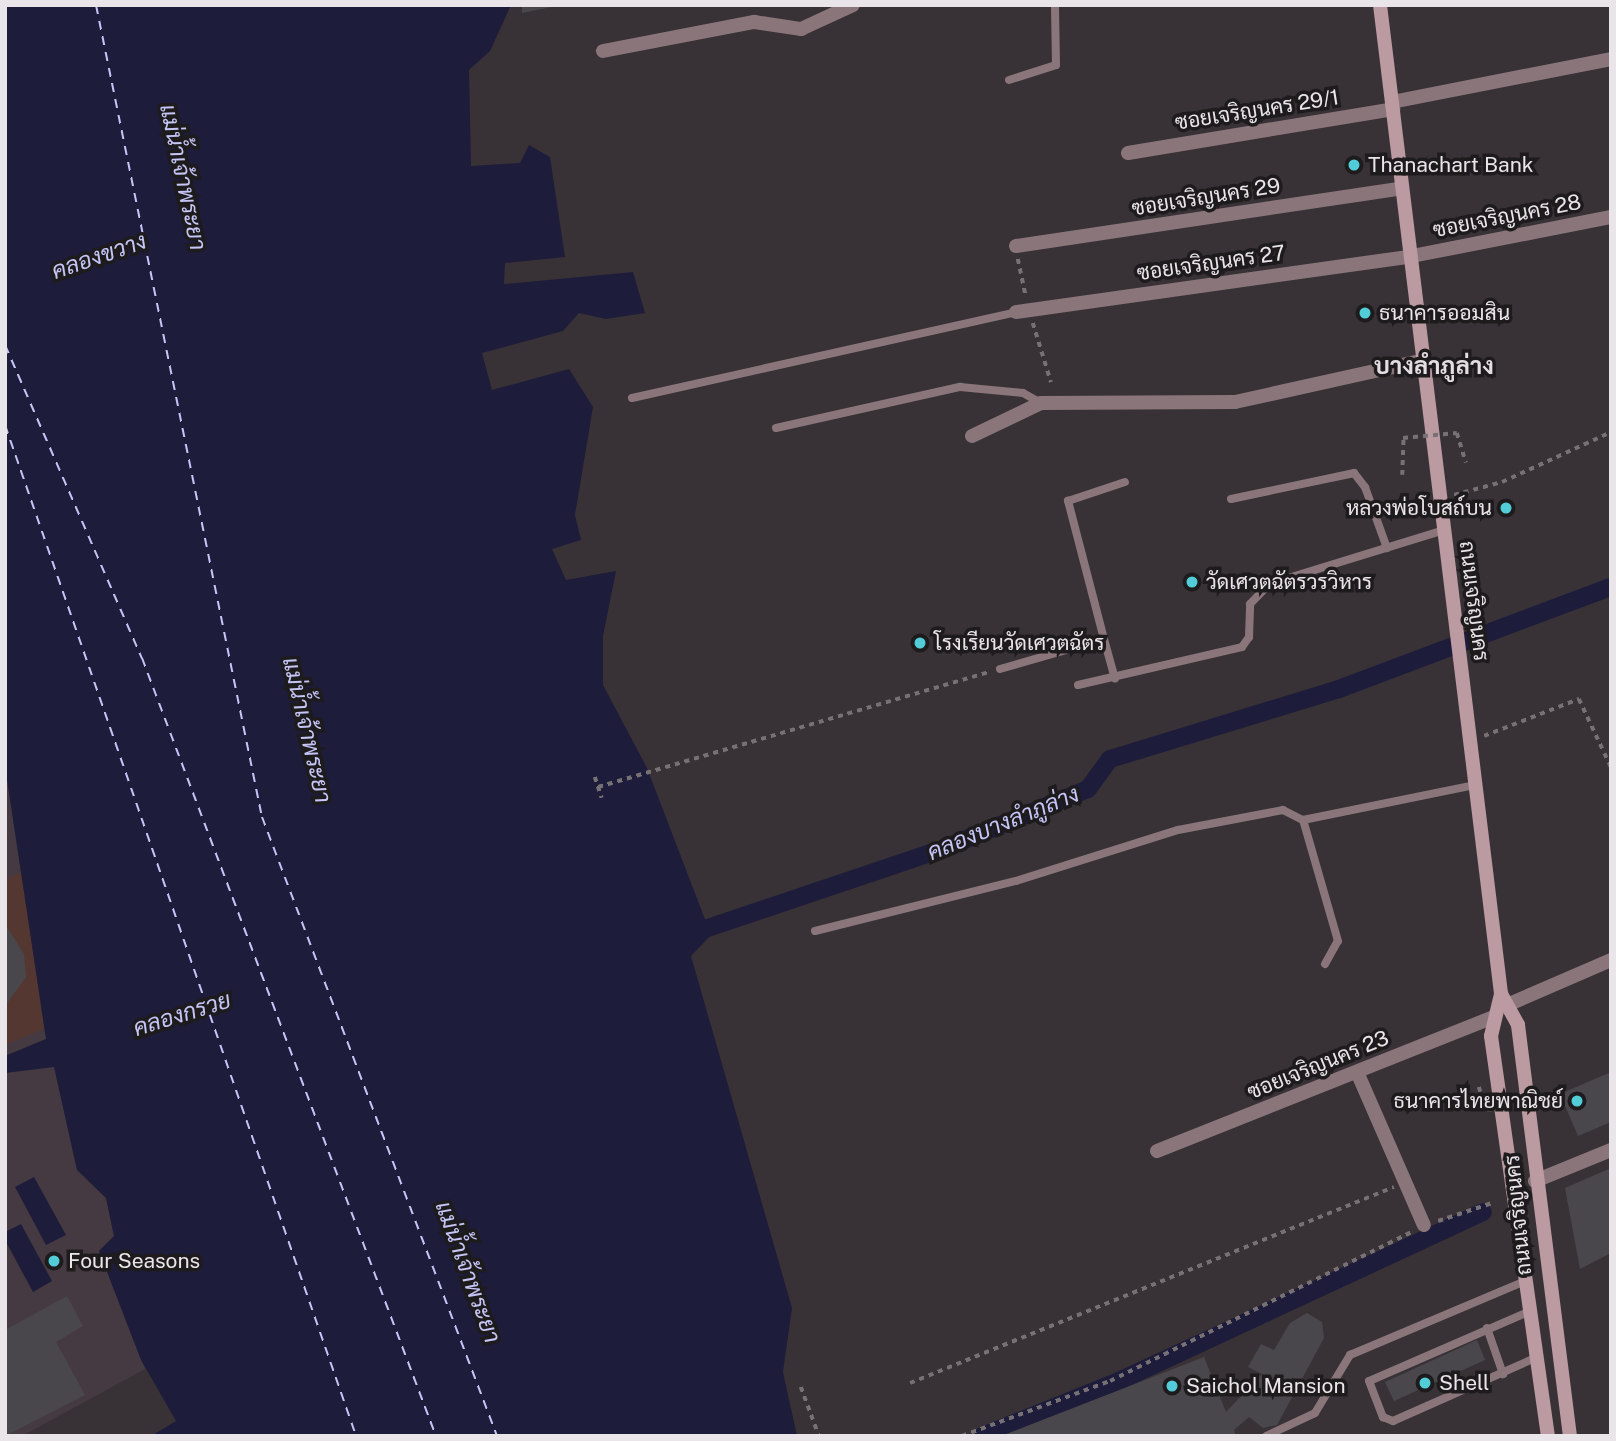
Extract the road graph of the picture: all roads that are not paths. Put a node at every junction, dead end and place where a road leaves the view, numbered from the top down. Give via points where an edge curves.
1 (853, 5) edge
2 (1055, 5) edge
3 (1380, 5) edge
4 (603, 51) dead end
5 (1611, 59) edge
6 (1009, 80) dead end
7 (1392, 105) junction
8 (1128, 153) dead end
9 (1402, 188) junction
10 (1611, 217) edge
11 (1016, 246) dead end
12 (1412, 256) junction
13 (1016, 312) joint
14 (1424, 360) junction
15 (632, 398) dead end
16 (1041, 402) junction
17 (776, 428) dead end
18 (972, 436) dead end
19 (1125, 482) dead end
20 (1231, 499) dead end
21 (1444, 530) junction
22 (1387, 548) junction
23 (1104, 639) junction
24 (1000, 669) road end
25 (1115, 679) junction
26 (1078, 685) dead end
27 (1475, 785) junction
28 (1303, 820) junction
29 (815, 931) dead end
30 (1611, 960) edge
31 (1325, 964) dead end
32 (1504, 999) junction
33 (1494, 1017) junction
34 (1357, 1072) junction
35 (1611, 1150) edge
36 (1157, 1151) dead end
37 (1535, 1181) junction
38 (1424, 1225) road end
39 (1523, 1282) junction
40 (1528, 1312) junction
41 (1487, 1328) junction
42 (1535, 1358) junction
43 (1503, 1374) junction
44 (1266, 1436) edge
45 (1548, 1436) edge
46 (1570, 1436) edge

1 - 4 street via 801,29 754,22
2 - 6 lane via 1056,65
3 - 7 main road, ถนนเจริญนคร
5 - 7 street, ซอยเจริญนคร 29/1
7 - 8 street, ซอยเจริญนคร 29/1
7 - 9 main road, ถนนเจริญนคร
9 - 11 street, ซอยเจริญนคร 29
9 - 12 main road, ถนนเจริญนคร
10 - 12 street, ซอยเจริญนคร 28
12 - 13 street, ซอยเจริญนคร 27
12 - 14 main road, ถนนเจริญนคร
13 - 15 lane
14 - 16 street via 1235,401
14 - 21 main road, ถนนเจริญนคร
16 - 17 lane via 1023,393 960,387
16 - 18 street
19 - 23 lane via 1068,501
20 - 22 lane via 1354,473 1366,486
21 - 22 lane
21 - 27 main road, ถนนเจริญนคร
22 - 25 lane via 1261,589 1250,604 1249,638 1242,647
23 - 24 lane
23 - 25 lane
25 - 26 lane
27 - 28 lane
27 - 32 main road, ถนนเจริญนคร
28 - 29 lane via 1283,810 1178,830 1016,881
28 - 31 lane via 1338,941
30 - 32 street
32 - 33 main road, ถนนเจริญนคร
32 - 37 main road, ถนนเจริญนคร via 1518,1025
33 - 34 street, ซอยเจริญนคร 23
33 - 39 main road, ถนนเจริญนคร via 1491,1036
34 - 36 street, ซอยเจริญนคร 23
34 - 38 street
35 - 37 street
37 - 46 main road, ถนนเจริญนคร
39 - 40 main road, ถนนเจริญนคร
39 - 44 lane via 1350,1355 1315,1413
40 - 41 lane
40 - 42 main road, ถนนเจริญนคร
41 - 43 lane
41 - 43 lane via 1369,1381 1383,1418 1393,1421
42 - 43 lane
42 - 45 main road, ถนนเจริญนคร

